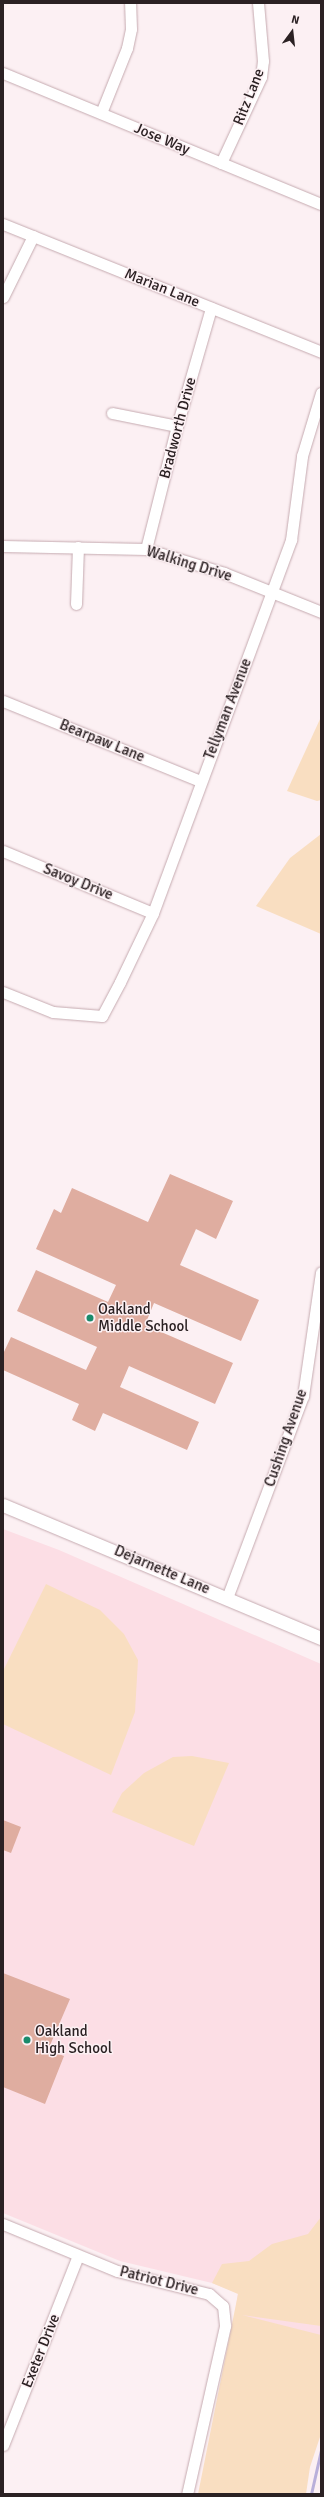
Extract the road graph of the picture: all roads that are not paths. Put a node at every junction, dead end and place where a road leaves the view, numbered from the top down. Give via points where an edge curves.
1 (130, 3) edge
2 (258, 3) edge
3 (3, 73) edge
4 (101, 113) junction
5 (221, 163) junction
6 (321, 204) edge
7 (3, 224) edge
8 (33, 236) junction
9 (3, 297) edge
10 (211, 308) junction
11 (321, 352) edge
12 (321, 392) edge
13 (112, 414) dead end
14 (177, 426) junction
15 (3, 546) edge
16 (78, 547) junction
17 (146, 549) junction
18 (271, 593) junction
19 (76, 604) dead end
20 (321, 612) edge
21 (3, 701) edge
22 (200, 781) junction
23 (3, 851) edge
24 (153, 913) junction
25 (3, 992) edge
26 (321, 1272) edge
27 (3, 1505) edge
28 (227, 1598) junction
29 (321, 1638) edge
30 (3, 2224) edge
31 (78, 2256) junction
32 (3, 2445) edge
33 (187, 2494) edge

1 - 4 street via 131,28 127,48
2 - 5 street, Ritz Lane via 263,61 261,77
3 - 4 street, Jose Way
4 - 5 street, Jose Way
5 - 6 street, Jose Way
7 - 8 street, Marian Lane
8 - 9 street
8 - 10 street, Marian Lane
10 - 11 street, Marian Lane
10 - 14 street, Bradworth Drive
12 - 18 street, Tellyman Avenue via 302,456 291,540
13 - 14 street
14 - 17 street, Bradworth Drive
15 - 16 street, Walking Drive
16 - 17 street, Walking Drive
16 - 19 street
17 - 18 street, Walking Drive via 224,574
18 - 20 street, Walking Drive
18 - 22 street, Tellyman Avenue
21 - 22 street, Bearpaw Lane
22 - 24 street, Tellyman Avenue
23 - 24 street, Savoy Drive
24 - 25 street, Tellyman Avenue via 102,1016 53,1012
26 - 28 street, Cushing Avenue via 303,1396
27 - 28 main road, Dejarnette Lane
28 - 29 main road, Dejarnette Lane
30 - 31 street, Patriot Drive
31 - 32 street, Exeter Drive
31 - 33 street, Patriot Drive via 117,2271 209,2294 223,2306 225,2326

